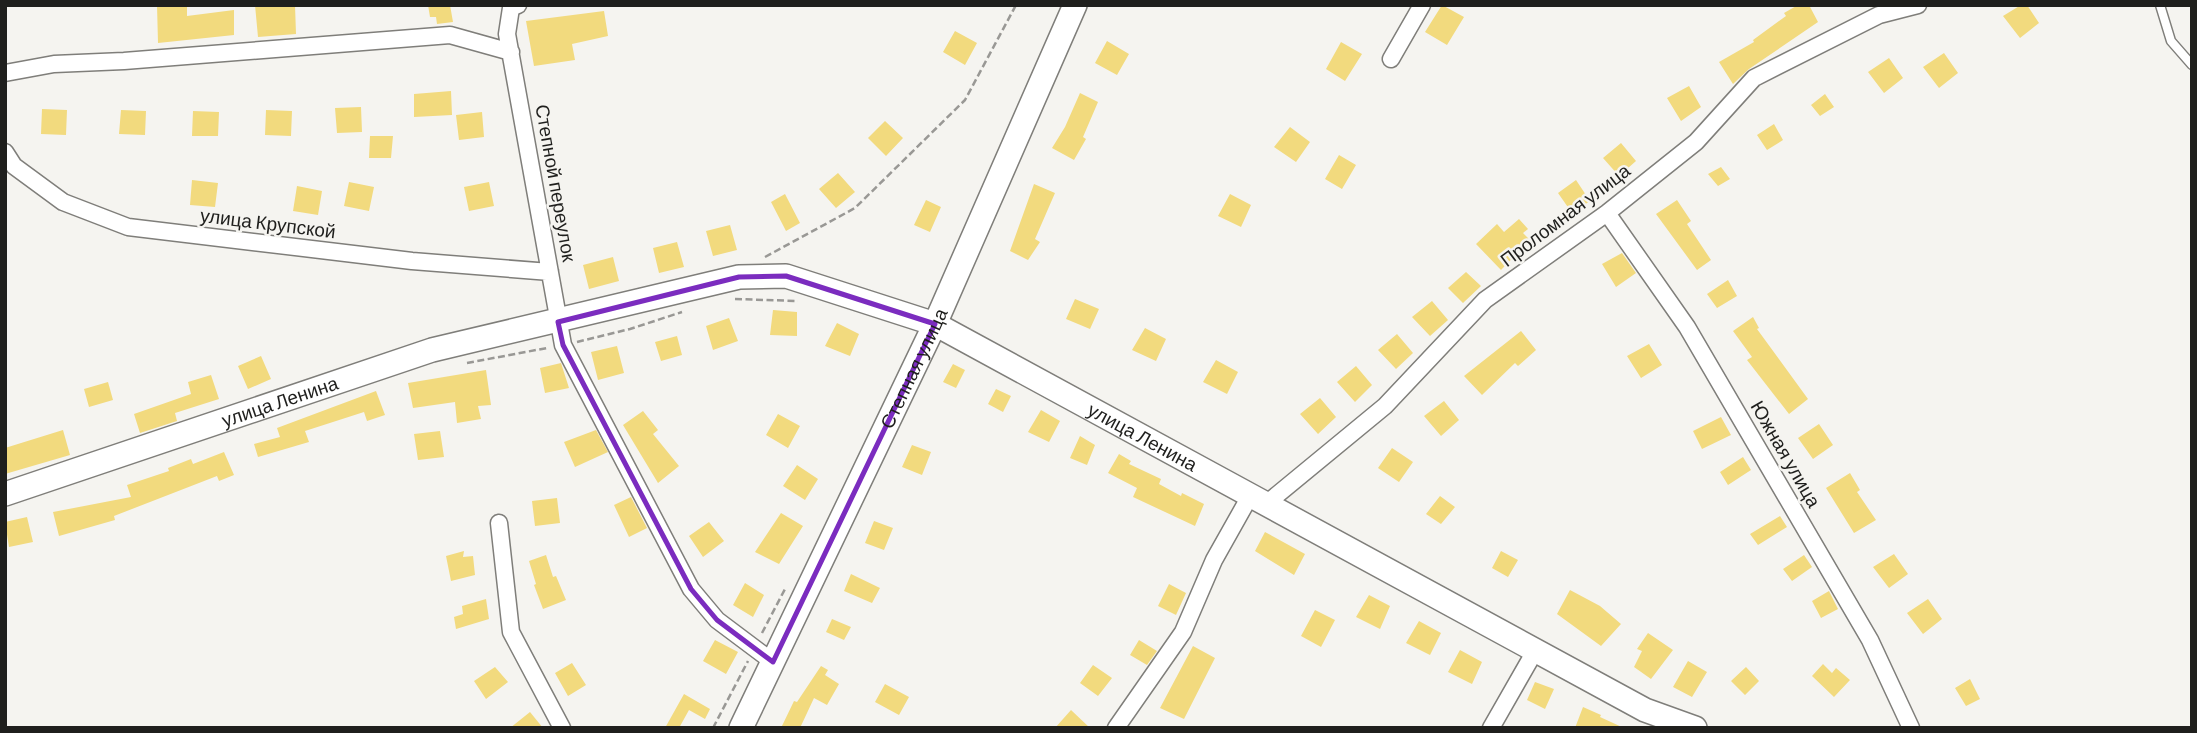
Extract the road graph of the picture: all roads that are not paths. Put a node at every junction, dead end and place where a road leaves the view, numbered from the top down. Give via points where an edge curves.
1 (518, 5) edge
2 (1075, 5) edge
3 (1422, 5) edge
4 (1918, 5) edge
5 (2160, 5) edge
6 (511, 52) junction
7 (1391, 59) dead end
8 (2192, 65) edge
9 (5, 73) edge
10 (5, 152) edge
11 (1607, 213) junction
12 (550, 272) junction
13 (558, 322) junction
14 (935, 324) junction
15 (5, 494) edge
16 (1258, 500) junction
17 (499, 523) dead end
18 (1535, 651) junction
19 (773, 662) junction
20 (744, 726) edge
21 (562, 728) edge
22 (1116, 728) edge
23 (1491, 728) edge
24 (1695, 728) edge
25 (1911, 728) edge

1 - 6 street, Степной переулок via 511,8
2 - 14 street, Степная улица
3 - 7 street
4 - 11 street, Проломная улица via 1879,15 1754,78 1696,142
5 - 8 lane via 2171,41
6 - 9 street via 450,35 54,64
6 - 12 street, Степной переулок
10 - 12 street, улица Крупской via 14,166 63,202 128,227 412,261
11 - 16 street, Проломная улица via 1485,300 1385,406
11 - 25 street, Южная улица via 1687,327 1870,640
12 - 13 street, Степной переулок
13 - 14 street, улица Ленина via 739,277 786,276
13 - 15 street, улица Ленина via 432,350
13 - 19 street via 563,345 691,589 717,620
14 - 16 street, улица Ленина
14 - 19 street, Степная улица
16 - 18 street, улица Ленина
16 - 22 street, Проломная улица via 1214,560 1183,632
17 - 21 street via 511,632
18 - 23 street
18 - 24 street, улица Ленина via 1645,710
19 - 20 street, Степная улица

